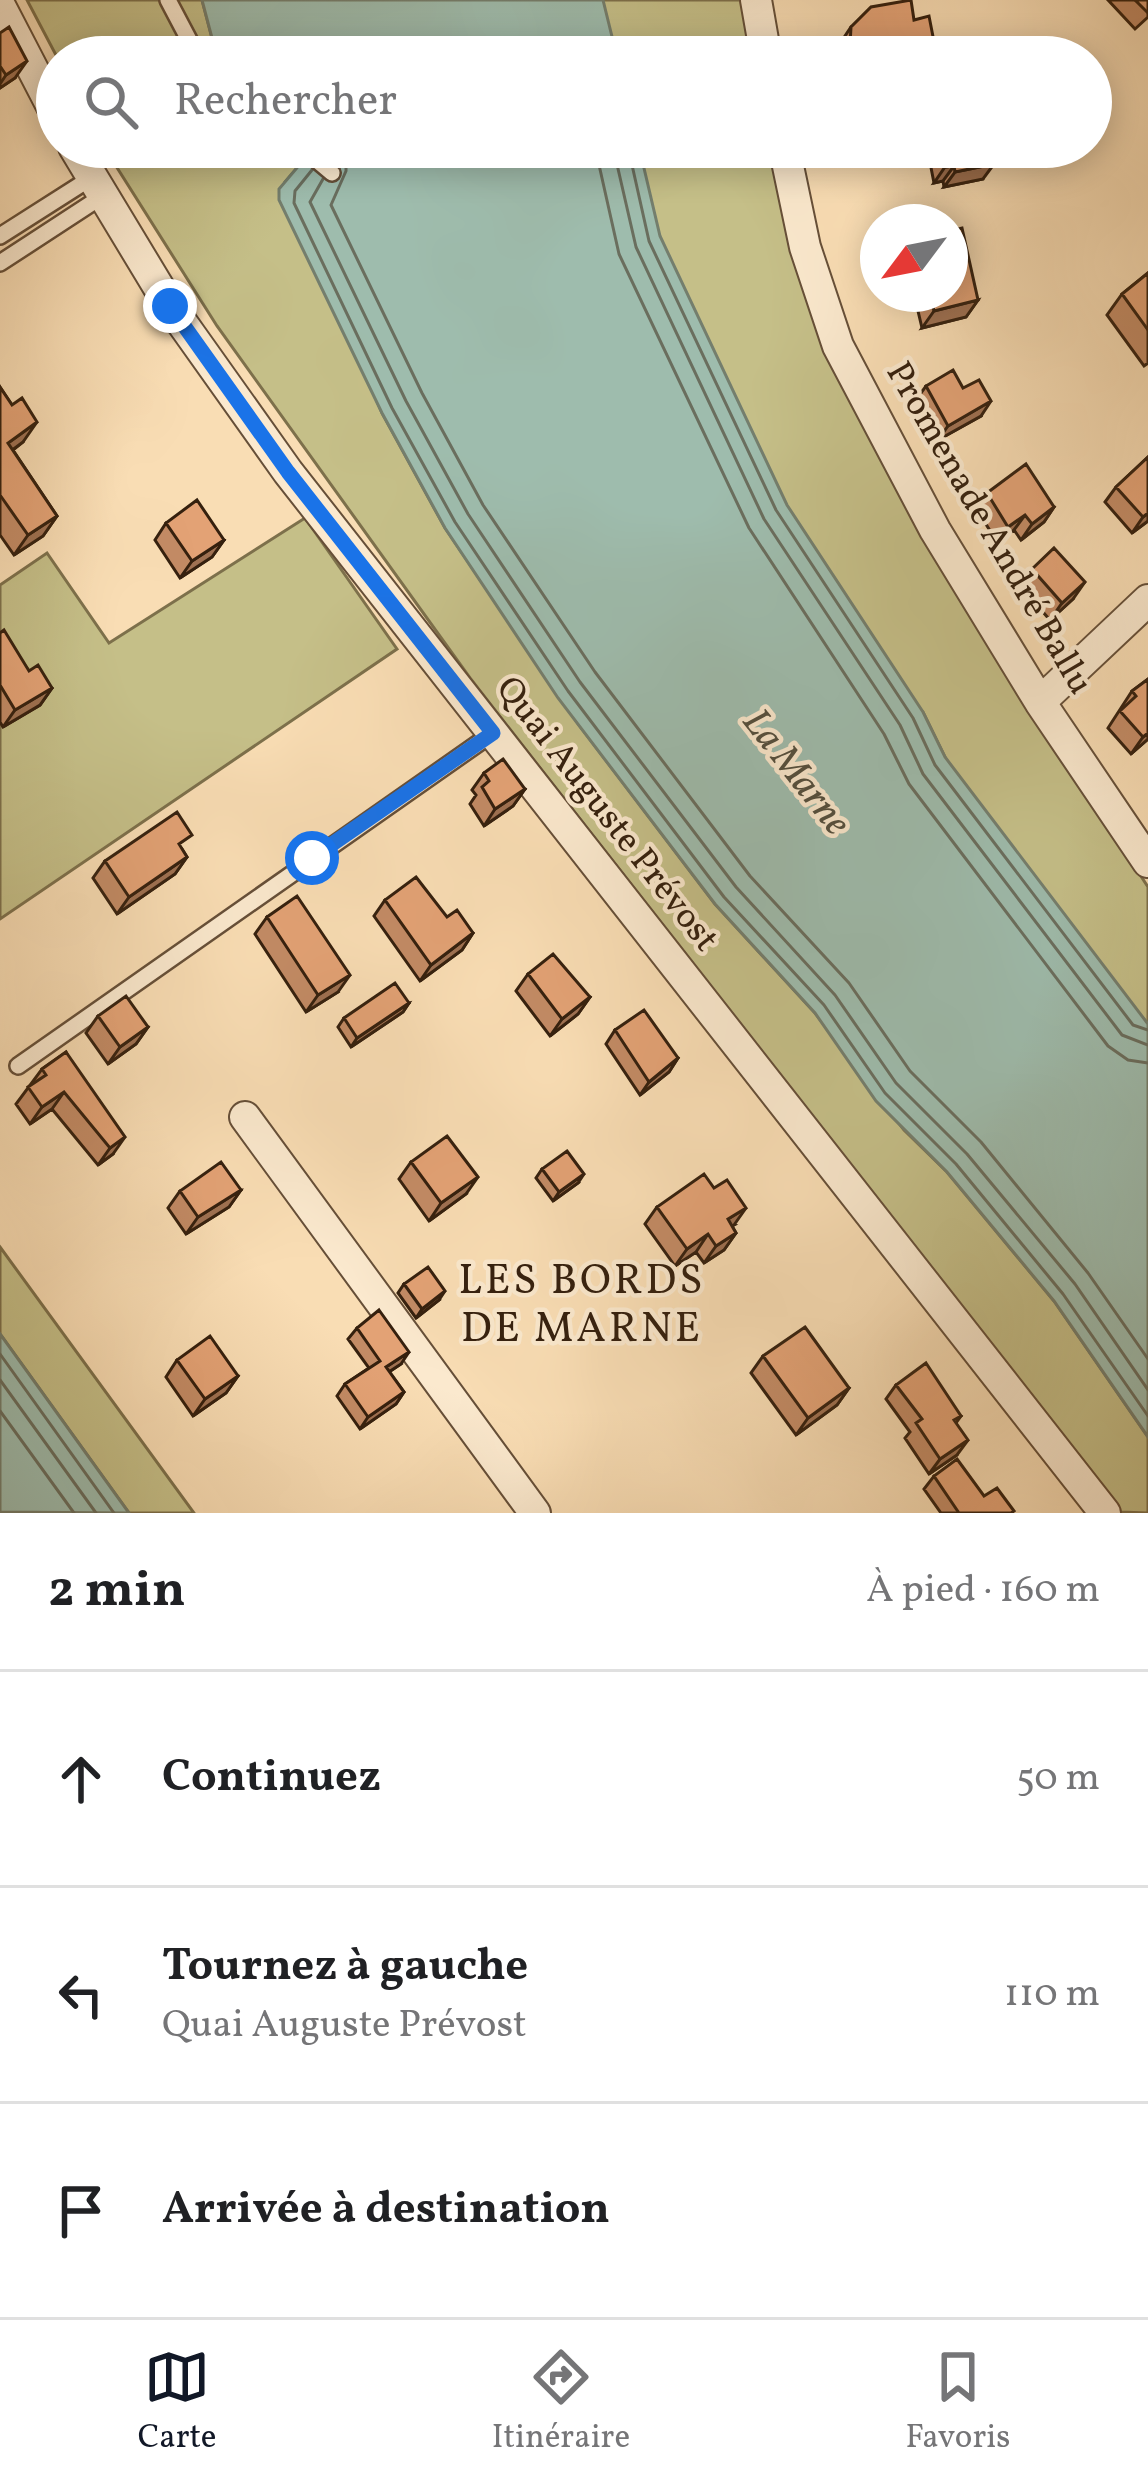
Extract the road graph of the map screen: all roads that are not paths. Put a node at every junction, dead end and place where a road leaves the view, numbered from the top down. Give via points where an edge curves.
1 (168, 0) edge
2 (756, 0) edge
3 (0, 6) edge
4 (187, 36) edge
5 (762, 36) edge
6 (36, 75) edge
7 (86, 168) edge
8 (326, 168) edge
9 (788, 168) edge
10 (332, 173) dead end
11 (96, 187) junction
12 (0, 236) edge
13 (0, 263) edge
14 (1148, 600) edge
15 (1040, 702) junction
16 (493, 733) junction
17 (1148, 862) edge
18 (18, 1066) dead end
19 (245, 1117) dead end
20 (535, 1513) edge
21 (1105, 1513) edge

1 - 4 lane
2 - 5 street
3 - 6 street
7 - 11 street, Quai Auguste Prévost
8 - 10 lane
9 - 15 street, Promenade André Ballu via 838,346 935,530
11 - 12 lane
11 - 13 lane
11 - 16 street, Quai Auguste Prévost via 288,472
14 - 15 street
15 - 17 street, Promenade André Ballu
16 - 18 lane
16 - 21 street, Quai Auguste Prévost
19 - 20 street

